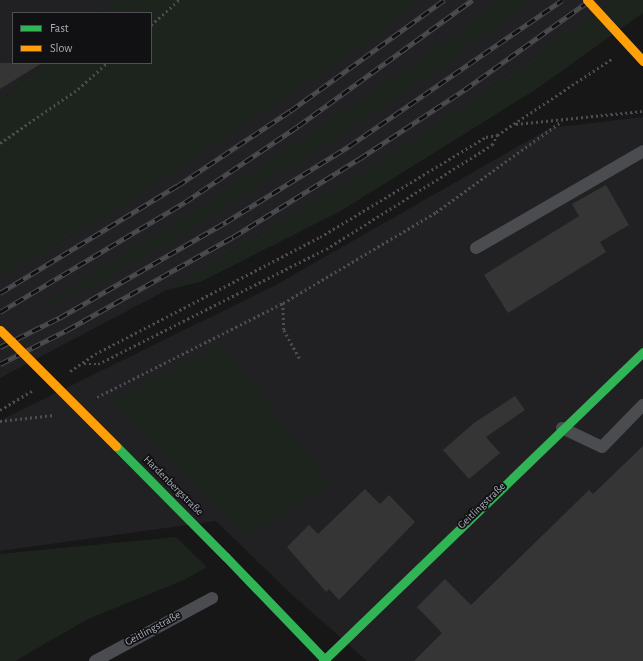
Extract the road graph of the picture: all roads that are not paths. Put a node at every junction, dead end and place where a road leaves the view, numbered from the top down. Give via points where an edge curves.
1 (587, 0) edge
2 (643, 61) edge
3 (643, 151) edge
4 (476, 248) dead end
5 (0, 330) edge
6 (643, 352) edge
7 (643, 405) edge
8 (562, 428) junction
9 (212, 598) dead end
10 (324, 660) edge
11 (95, 661) edge

1 - 2 main road, bridge
3 - 4 lane
5 - 10 main road, Hardenbergstraße, bridge via 226,557
6 - 8 main road, Geitlingstraße
7 - 8 lane via 602,446
8 - 10 main road, Geitlingstraße
9 - 11 lane, Geitlingstraße

